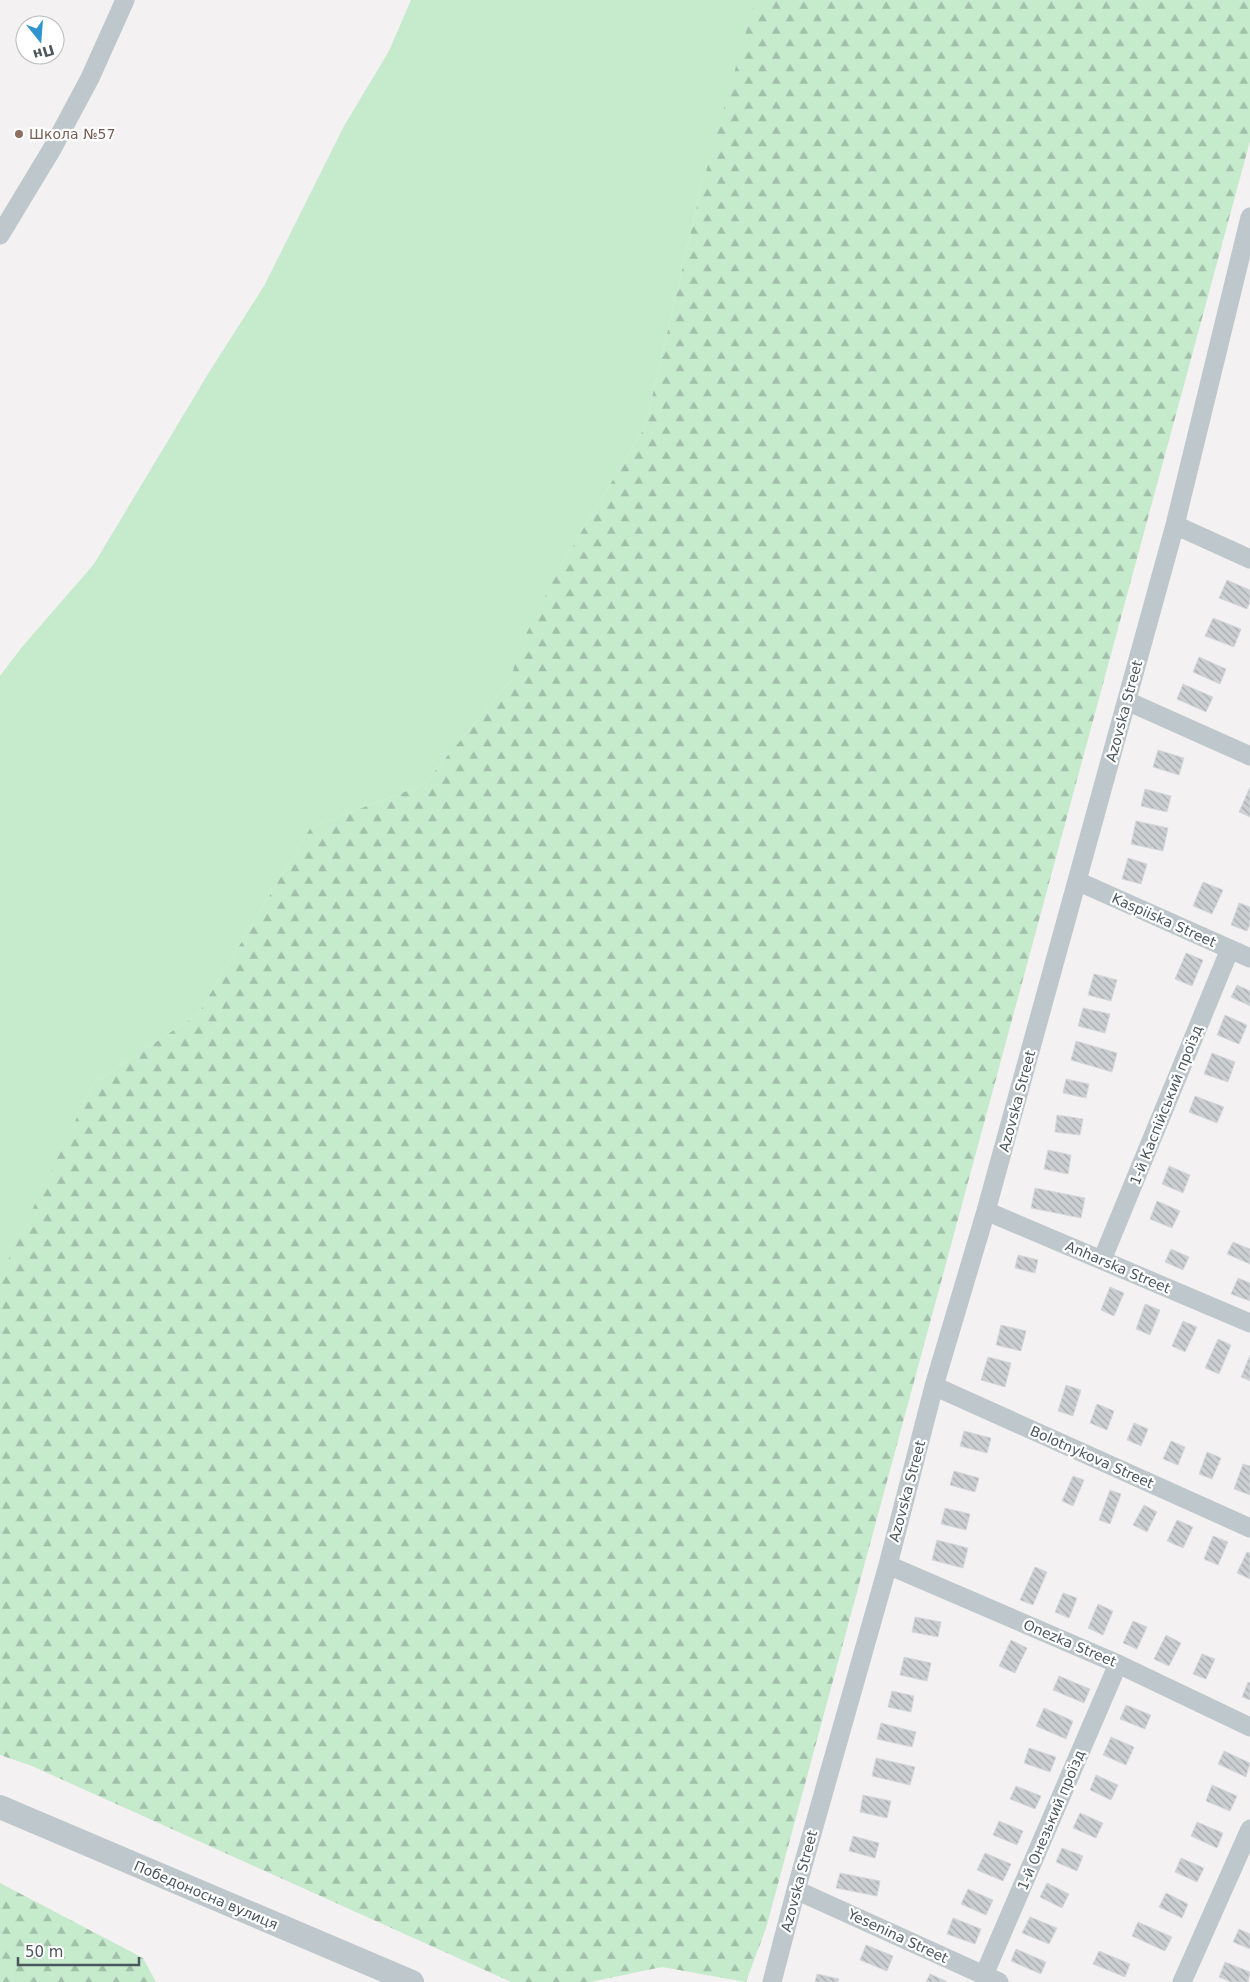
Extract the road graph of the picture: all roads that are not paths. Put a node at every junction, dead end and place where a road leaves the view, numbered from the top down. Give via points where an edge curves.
1 (125, 0) edge
2 (1250, 217) edge
3 (0, 236) edge
4 (1175, 525) junction
5 (1250, 559) edge
6 (1127, 701) junction
7 (1250, 756) edge
8 (1077, 881) junction
9 (1230, 949) junction
10 (1250, 958) edge
11 (986, 1211) junction
12 (1102, 1260) junction
13 (1250, 1323) edge
14 (934, 1386) junction
15 (1250, 1528) edge
16 (888, 1565) junction
17 (1118, 1664) junction
18 (1250, 1727) edge
19 (0, 1807) edge
20 (1250, 1829) edge
21 (796, 1890) junction
22 (992, 1979) edge
23 (412, 1982) edge
24 (772, 1982) edge
25 (1182, 1982) edge

1 - 3 street via 90,78
2 - 4 street, Azovska Street
4 - 5 street
4 - 6 street, Azovska Street
6 - 7 street
6 - 8 street, Azovska Street
8 - 9 street, Kaspiiska Street
8 - 11 street, Azovska Street
9 - 10 street, Kaspiiska Street
9 - 12 street, 1-й Каспійський проїзд
11 - 12 street, Anharska Street
11 - 14 street, Azovska Street
12 - 13 street, Anharska Street
14 - 15 street, Bolotnykova Street
14 - 16 street, Azovska Street
16 - 17 street, Onezka Street
16 - 21 street, Azovska Street
17 - 18 street, Onezka Street
17 - 22 street, 1-й Онезький проїзд
19 - 23 street, Победоносна вулиця
20 - 25 street
21 - 22 street, Yesenina Street
21 - 24 street, Azovska Street

